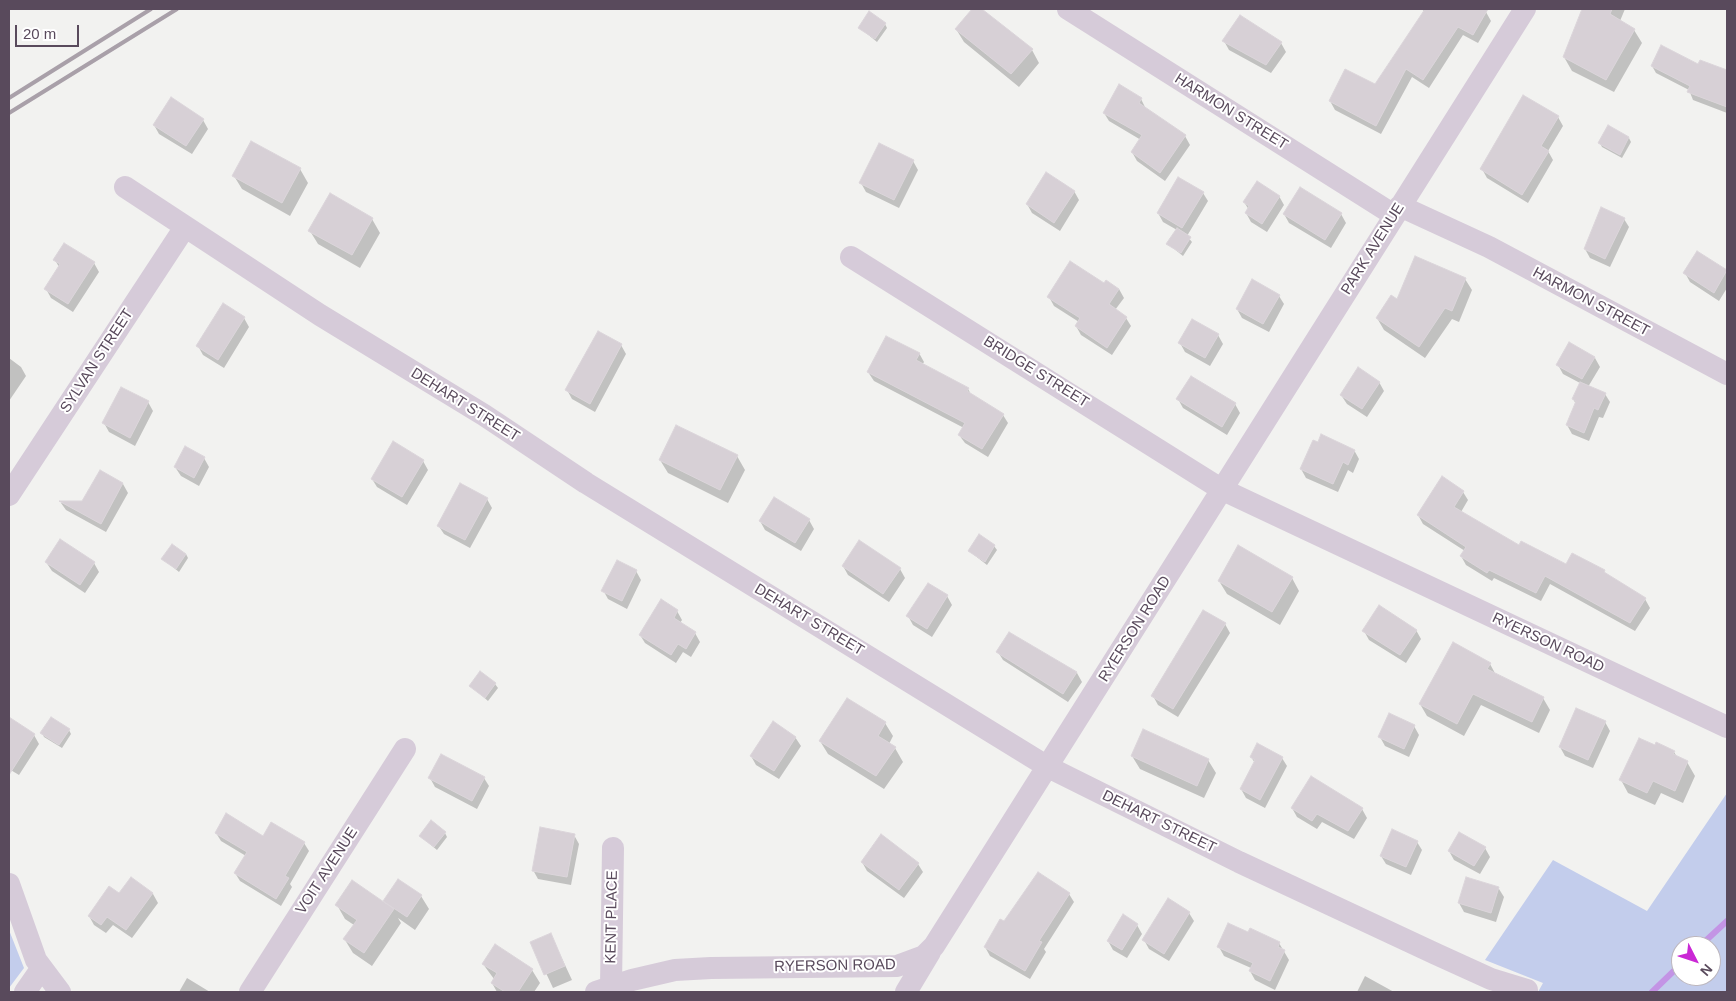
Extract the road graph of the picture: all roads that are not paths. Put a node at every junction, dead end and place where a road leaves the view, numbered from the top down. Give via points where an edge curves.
1 (1068, 9) edge
2 (1525, 9) edge
3 (125, 187) dead end
4 (1397, 211) junction
5 (185, 227) junction
6 (850, 257) dead end
7 (1727, 374) edge
8 (1221, 490) junction
9 (9, 495) edge
10 (1727, 727) edge
11 (405, 749) dead end
12 (1048, 768) junction
13 (613, 848) dead end
14 (9, 884) edge
15 (932, 949) junction
16 (42, 969) junction
17 (603, 989) edge
18 (1527, 990) dead end
19 (25, 992) edge
20 (60, 992) edge
21 (250, 992) edge
22 (906, 992) edge

1 - 4 street, HARMON STREET
2 - 4 street, PARK AVENUE
3 - 5 street, DEHART STREET
4 - 7 street, HARMON STREET via 1489,247
4 - 8 street, PARK AVENUE
5 - 9 street, SYLVAN STREET
5 - 12 street, DEHART STREET via 586,483
6 - 8 street, BRIDGE STREET
8 - 10 street, RYERSON ROAD
8 - 12 street, RYERSON ROAD
11 - 21 street, VOIT AVENUE
12 - 15 street, RYERSON ROAD
12 - 18 street, DEHART STREET via 1427,950
13 - 17 street, KENT PLACE
14 - 16 street via 30,947
15 - 17 street, RYERSON ROAD via 924,956 897,966 675,970
15 - 22 street
16 - 19 street
16 - 20 street

